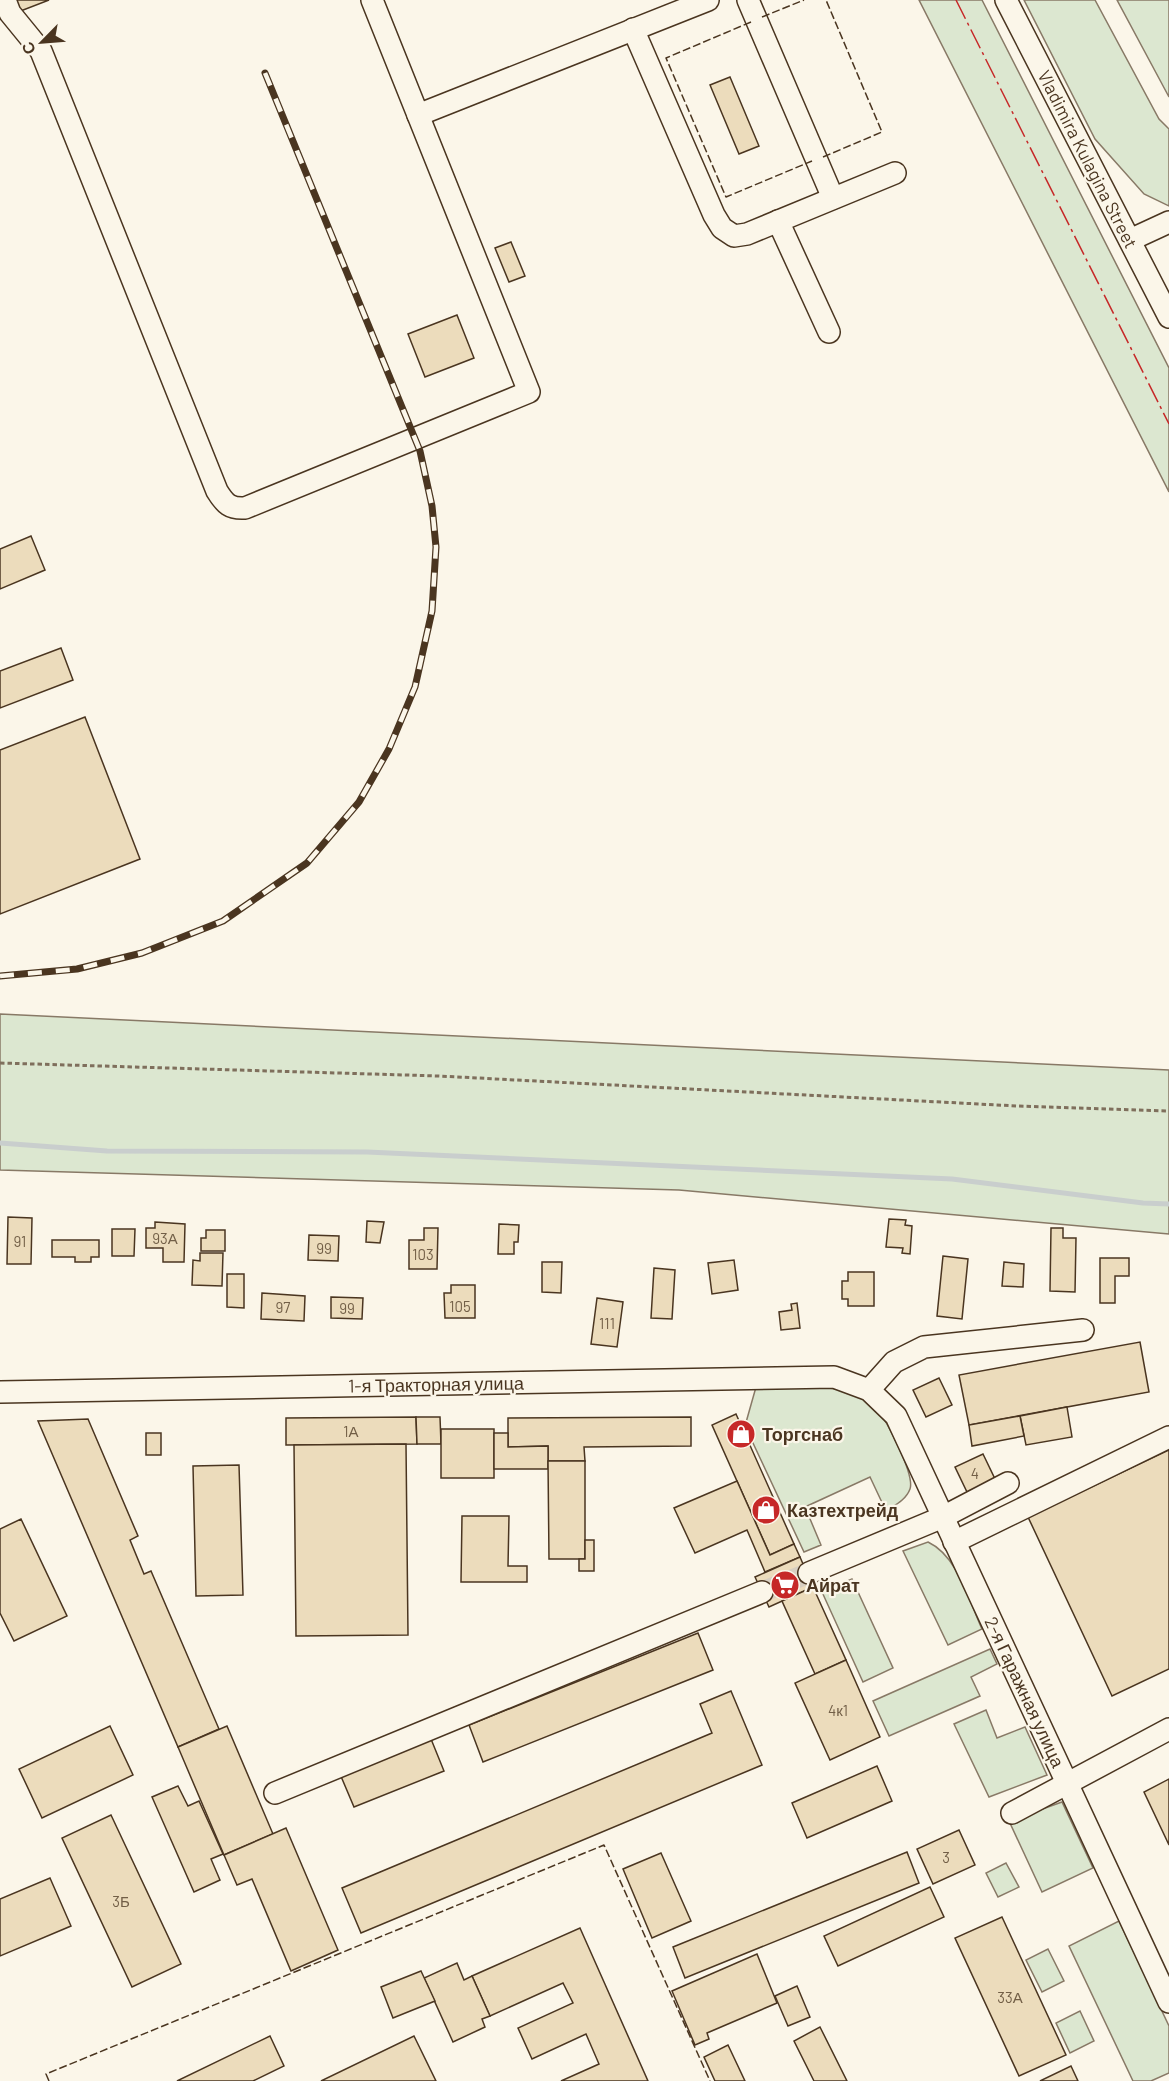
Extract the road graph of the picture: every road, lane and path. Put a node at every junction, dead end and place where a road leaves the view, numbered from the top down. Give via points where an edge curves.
1 (5, 0) edge
2 (372, 0) edge
3 (708, 0) edge
4 (748, 0) edge
5 (1006, 0) edge
6 (633, 28) junction
7 (418, 115) junction
8 (895, 173) dead end
9 (833, 198) junction
10 (778, 221) junction
11 (1169, 222) edge
12 (1130, 240) junction
13 (1169, 317) edge
14 (829, 332) dead end
15 (0, 1063) edge
16 (1169, 1111) edge
17 (1083, 1330) dead end
18 (869, 1390) junction
19 (0, 1392) edge
20 (1169, 1437) edge
21 (1008, 1483) dead end
22 (943, 1517) junction
23 (954, 1542) junction
24 (808, 1573) tunnel mouth
25 (762, 1592) tunnel mouth
26 (1169, 1729) edge
27 (1068, 1784) junction
28 (274, 1793) dead end
29 (1011, 1813) dead end
30 (1169, 2002) edge

1 - 7 street via 10,13 41,51 217,491 224,503 235,509 529,392
2 - 7 street
3 - 6 street
4 - 9 street
5 - 12 street, Vladimira Kulagina Street
6 - 7 street
6 - 10 street via 723,228 734,236
8 - 9 street
9 - 10 street
10 - 14 street
11 - 12 street
12 - 13 street, Vladimira Kulagina Street
15 - 16 path via 439,1076
17 - 18 street via 924,1347 894,1362
18 - 19 street, 1-я Тракторная улица via 834,1377
18 - 22 street, 2-я Гаражная улица via 896,1416
20 - 23 street
21 - 22 street
22 - 23 street, 2-я Гаражная улица
22 - 24 street
23 - 27 street, 2-я Гаражная улица
25 - 28 street
26 - 27 street
27 - 29 street
27 - 30 street, 2-я Гаражная улица

